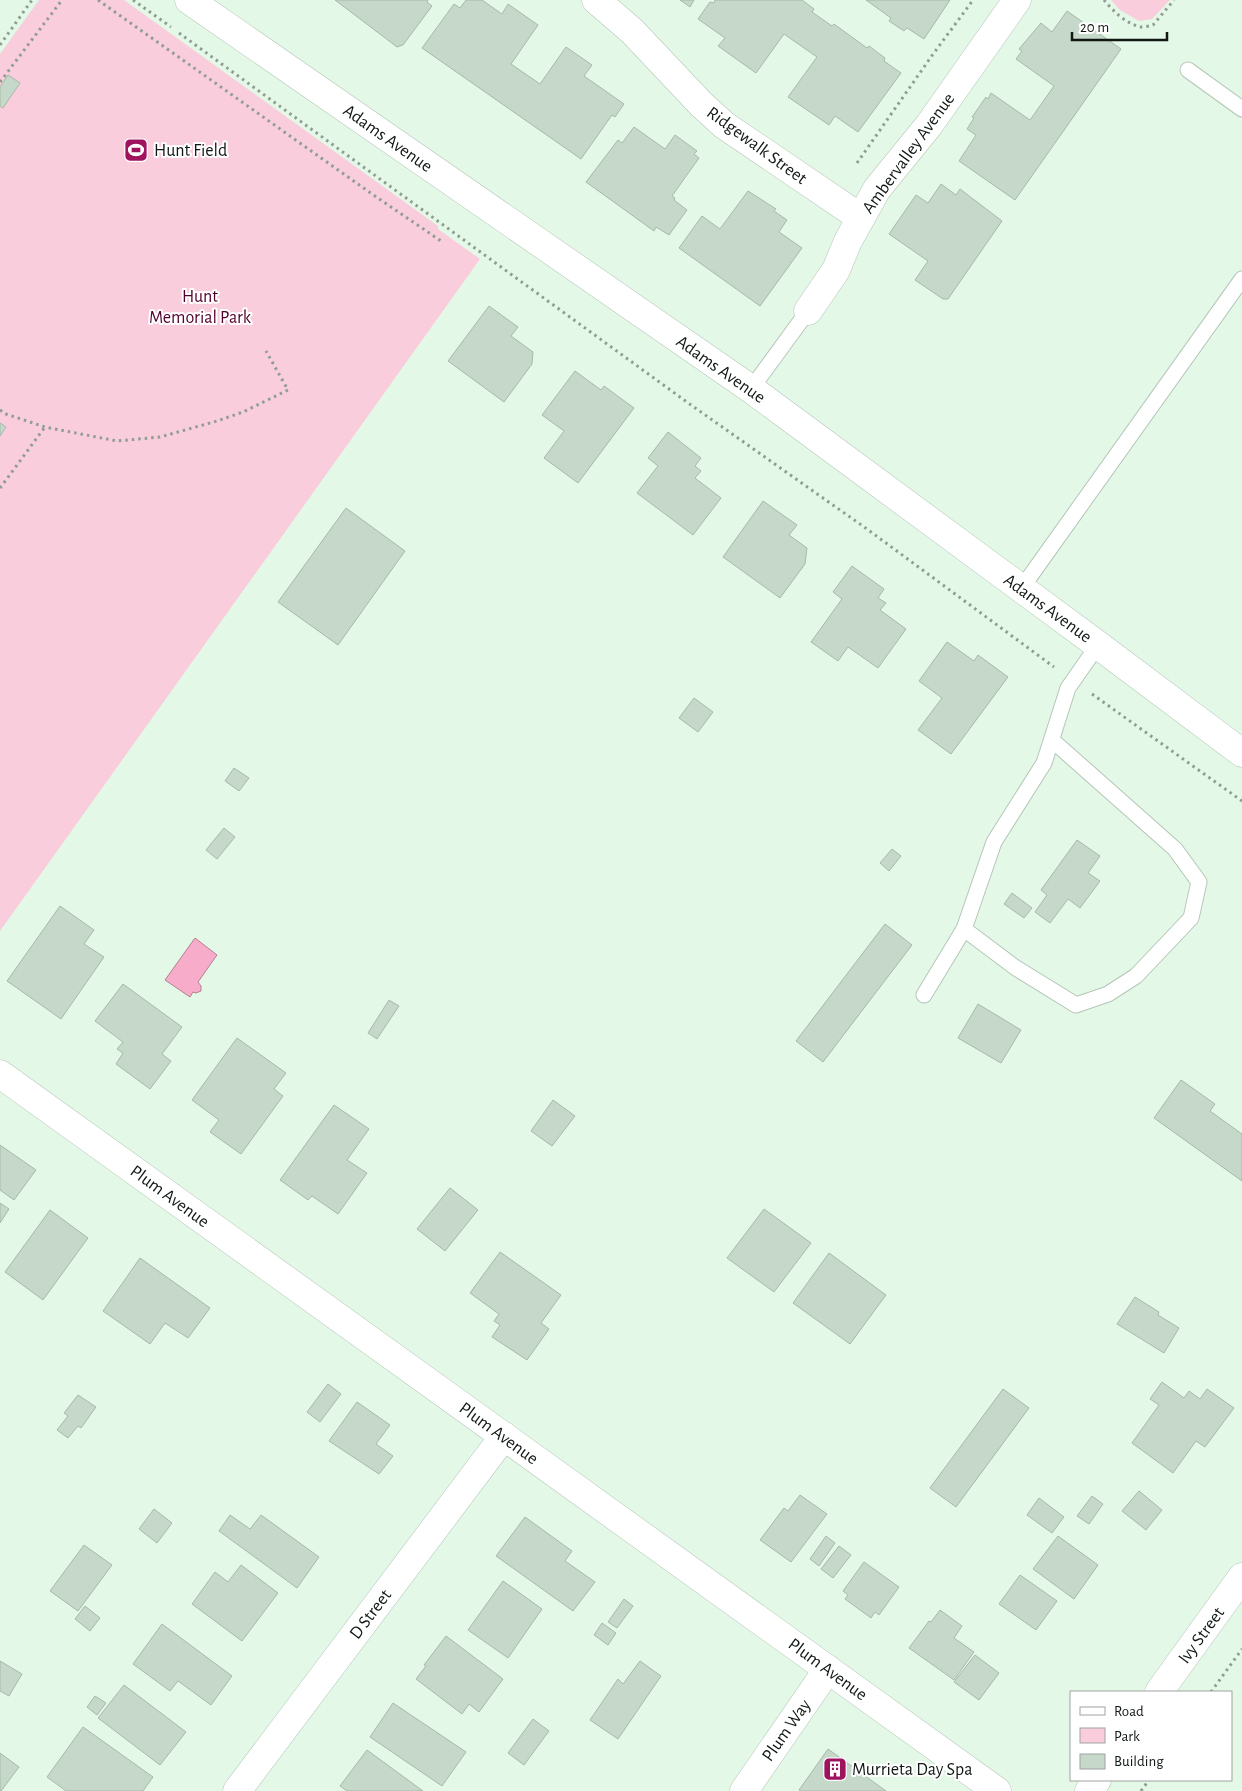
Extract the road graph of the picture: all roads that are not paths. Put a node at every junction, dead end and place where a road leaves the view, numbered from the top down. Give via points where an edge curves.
1 (189, 0) edge
2 (596, 0) edge
3 (1017, 0) edge
4 (1188, 70) dead end
5 (1242, 109) edge
6 (861, 218) junction
7 (1242, 278) edge
8 (808, 311) joint
9 (751, 389) junction
10 (1021, 589) junction
11 (1098, 645) junction
12 (1052, 740) junction
13 (1242, 753) edge
14 (964, 929) junction
15 (924, 995) dead end
16 (0, 1074) edge
17 (504, 1436) junction
18 (1242, 1577) edge
19 (828, 1669) junction
20 (1160, 1691) edge
21 (237, 1791) edge
22 (744, 1791) edge
23 (998, 1791) edge

1 - 9 street, Adams Avenue
2 - 6 street, Ridgewalk Street via 632,31 724,125
3 - 6 street, Ambervalley Avenue via 929,125 877,189
4 - 5 lane
6 - 8 street, Ambervalley Avenue via 836,270
7 - 10 lane
8 - 9 lane
9 - 10 street, Adams Avenue
10 - 11 street, Adams Avenue
11 - 12 lane via 1068,688
11 - 13 street, Adams Avenue
12 - 14 lane via 1044,763 994,842
12 - 14 lane via 1175,849 1199,882 1191,918 1136,976 1108,994 1076,1004 1016,968
14 - 15 lane
16 - 17 street, Plum Avenue
17 - 19 street, Plum Avenue
17 - 21 street, D Street
18 - 20 street, Ivy Street
19 - 22 street, Plum Way
19 - 23 street, Plum Avenue

